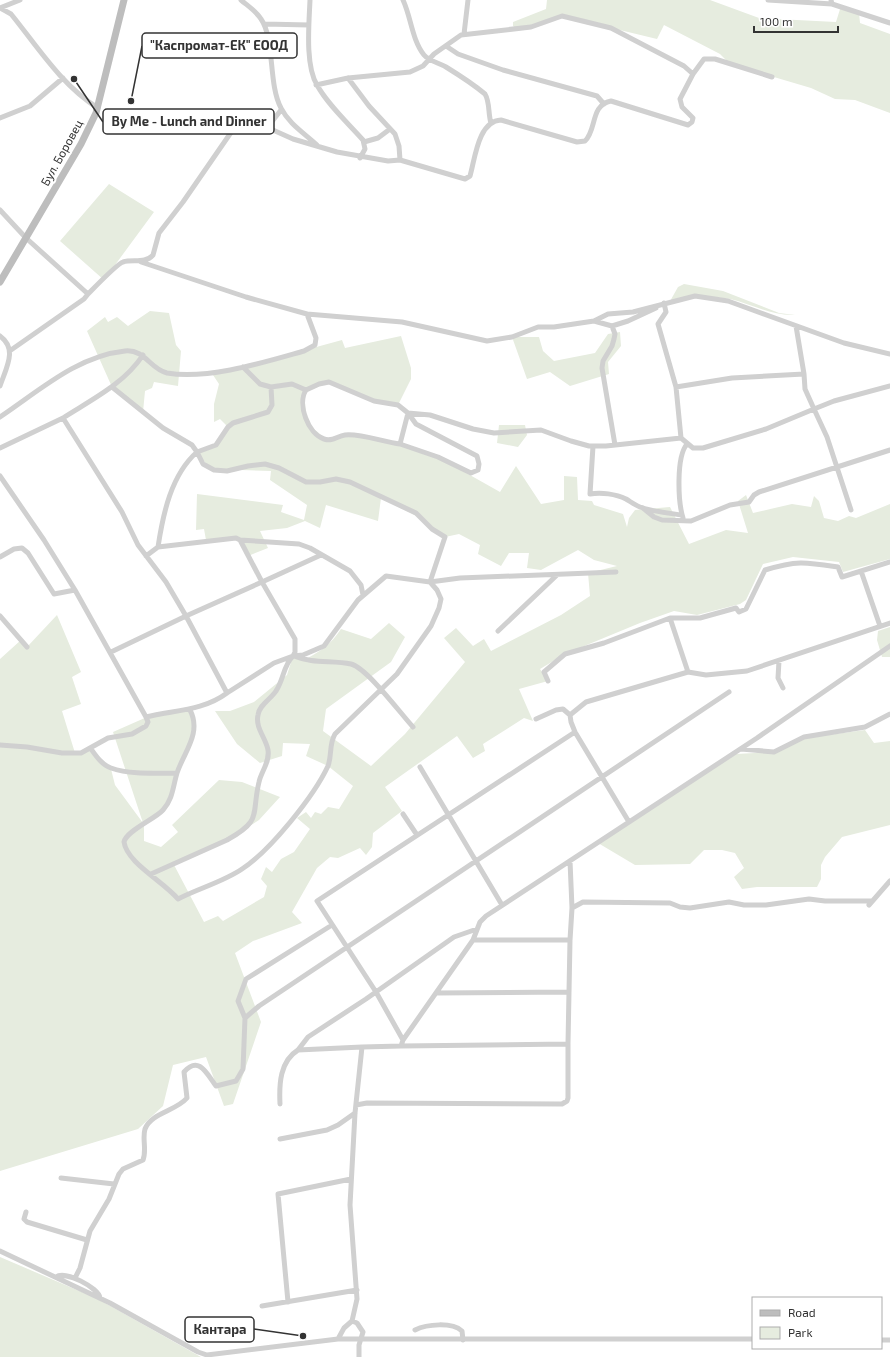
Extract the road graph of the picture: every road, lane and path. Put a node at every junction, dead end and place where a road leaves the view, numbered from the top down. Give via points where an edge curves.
1 (20, 0) edge
2 (124, 0) edge
3 (241, 0) edge
4 (310, 0) edge
5 (403, 0) edge
6 (468, 0) edge
7 (768, 0) edge
8 (831, 2) edge
9 (0, 8) edge
10 (890, 23) edge
11 (264, 24) junction
12 (309, 25) junction
13 (464, 34) junction
14 (446, 46) junction
15 (430, 60) junction
16 (693, 74) junction
17 (772, 77) dead end
18 (63, 78) junction
19 (348, 78) junction
20 (316, 85) junction
21 (604, 104) junction
22 (98, 108) junction
23 (281, 110) junction
24 (0, 118) edge
25 (491, 123) junction
26 (267, 128) junction
27 (390, 129) junction
28 (364, 142) junction
29 (318, 146) junction
30 (360, 158) junction
31 (400, 160) junction
32 (0, 210) edge
33 (26, 238) junction
34 (140, 261) junction
35 (0, 282) edge
36 (88, 294) junction
37 (664, 303) junction
38 (657, 305) junction
39 (307, 314) junction
40 (594, 321) junction
41 (612, 326) junction
42 (796, 326) junction
43 (0, 336) edge
44 (11, 350) junction
45 (890, 354) edge
46 (142, 355) junction
47 (243, 367) junction
48 (804, 374) junction
49 (0, 386) edge
50 (890, 386) edge
51 (112, 387) junction
52 (271, 387) junction
53 (676, 387) junction
54 (306, 390) junction
55 (814, 409) junction
56 (408, 413) junction
57 (0, 417) edge
58 (63, 418) junction
59 (681, 438) junction
60 (400, 444) junction
61 (687, 444) junction
62 (615, 445) junction
63 (593, 446) junction
64 (0, 448) edge
65 (890, 450) edge
66 (197, 452) junction
67 (837, 467) junction
68 (0, 476) edge
69 (643, 508) junction
70 (851, 510) dead end
71 (682, 515) junction
72 (691, 521) junction
73 (240, 540) junction
74 (158, 547) junction
75 (321, 555) junction
76 (146, 556) junction
77 (0, 557) edge
78 (890, 562) edge
79 (861, 571) junction
80 (616, 572) dead end
81 (557, 575) junction
82 (262, 582) junction
83 (430, 582) junction
84 (75, 590) junction
85 (363, 595) junction
86 (0, 616) edge
87 (186, 616) junction
88 (670, 618) junction
89 (890, 624) edge
90 (880, 626) junction
91 (498, 631) dead end
92 (890, 646) edge
93 (27, 647) dead end
94 (111, 652) junction
95 (293, 656) junction
96 (779, 661) junction
97 (688, 672) junction
98 (548, 681) dead end
99 (783, 688) dead end
100 (381, 690) junction
101 (729, 692) dead end
102 (227, 694) junction
103 (190, 710) junction
104 (570, 714) junction
105 (890, 714) edge
106 (146, 717) junction
107 (536, 719) dead end
108 (413, 727) dead end
109 (575, 732) junction
110 (0, 745) edge
111 (91, 748) junction
112 (741, 748) junction
113 (420, 767) dead end
114 (177, 773) junction
115 (603, 776) junction
116 (404, 814) dead end
117 (449, 814) junction
118 (629, 822) junction
119 (417, 835) junction
120 (476, 860) junction
121 (570, 862) junction
122 (151, 874) junction
123 (890, 881) edge
124 (502, 905) junction
125 (572, 908) junction
126 (332, 925) junction
127 (477, 929) junction
128 (473, 940) junction
129 (570, 940) junction
130 (346, 947) junction
131 (376, 992) junction
132 (569, 992) junction
133 (436, 993) junction
134 (245, 1018) junction
135 (403, 1040) junction
136 (568, 1044) junction
137 (401, 1046) junction
138 (362, 1047) junction
139 (298, 1050) junction
140 (280, 1104) dead end
141 (356, 1105) junction
142 (355, 1112) junction
143 (280, 1139) dead end
144 (61, 1178) dead end
145 (351, 1179) junction
146 (114, 1184) junction
147 (26, 1212) dead end
148 (87, 1240) junction
149 (0, 1251) edge
150 (56, 1277) junction
151 (75, 1278) junction
152 (357, 1290) junction
153 (100, 1298) junction
154 (288, 1302) junction
155 (262, 1306) dead end
156 (352, 1321) junction
157 (415, 1330) dead end
158 (338, 1339) junction
159 (752, 1339) edge
160 (360, 1340) junction
161 (463, 1340) junction
162 (359, 1357) edge

1 - 9 street
2 - 22 street, Бул. Боровец
3 - 11 street
4 - 12 street
5 - 15 street via 416,40
6 - 13 street
7 - 8 street
8 - 10 street
9 - 18 street via 11,14
11 - 12 street
11 - 23 street via 275,92
12 - 20 street via 311,67
13 - 14 street
13 - 16 street via 531,27 562,16 611,28 680,63
14 - 15 street
14 - 21 street via 458,54 503,70 597,96
15 - 19 street via 410,72
15 - 25 street via 485,94
16 - 17 street via 702,61 710,58
16 - 21 street via 680,102 682,108 691,115 691,124 686,125 658,117 616,102
18 - 22 street
18 - 24 street via 30,106
19 - 20 street
19 - 27 street
20 - 28 street
21 - 25 street via 596,114 585,141 577,142 501,120
22 - 33 street, Бул. Боровец via 81,144
23 - 26 street
23 - 29 street via 288,121
25 - 31 street via 485,128 470,176 465,179
26 - 29 street
26 - 34 street via 244,123 232,131 159,233 153,256
27 - 28 street via 378,138
27 - 31 street via 398,142
28 - 30 street via 365,149
29 - 30 street
30 - 31 street
32 - 33 street
33 - 35 street, Бул. Боровец
33 - 36 street
34 - 36 street via 117,265
34 - 39 street via 246,297
36 - 44 street
37 - 38 street
37 - 42 street via 695,296 710,298 739,304
37 - 53 street via 666,312 658,324
38 - 40 street via 633,312 608,314
38 - 41 street via 642,315
39 - 40 street via 402,322 487,341 512,338 538,327
39 - 47 street via 316,338 313,347
40 - 41 street
41 - 62 street via 614,339 602,368
42 - 45 street via 844,343
42 - 48 street
43 - 44 street via 9,344
44 - 49 street
46 - 47 street via 155,367 170,373 216,372
46 - 51 street via 131,370
46 - 57 street via 134,351 121,352 74,367
47 - 52 street via 260,384
48 - 53 street via 732,378
48 - 55 street via 806,389
50 - 55 street
51 - 58 street
51 - 66 street via 163,428 192,445
52 - 54 street via 292,384
52 - 66 street via 272,405 268,412 233,423 216,445
53 - 59 street
54 - 56 street via 329,382 374,401 398,405
54 - 60 street via 304,405 307,423 321,438 331,440 347,435
55 - 61 street via 766,429 703,448 692,448
55 - 67 street
56 - 60 street
56 - 60 street via 416,424 473,453 479,460 479,467 471,473 438,457
56 - 63 street via 430,415 494,433 541,430 571,442
58 - 64 street
58 - 76 street via 122,512 132,535
59 - 61 street
59 - 62 street
61 - 71 street via 680,463
62 - 63 street
63 - 69 street via 590,494 618,496
65 - 67 street
66 - 74 street via 186,464 173,486
66 - 83 street via 203,464 214,470 227,471 265,464 280,468 306,482 342,480 416,513 432,529 445,537
67 - 70 street
67 - 72 street via 759,492 749,502 730,506
68 - 84 street
69 - 71 street
69 - 72 street via 654,518
71 - 72 street via 685,520
73 - 74 street via 228,538
73 - 75 street via 299,544
73 - 82 street
74 - 76 street
75 - 82 street
75 - 85 street via 350,571 361,585
76 - 87 street via 166,582
77 - 84 street via 14,549 22,548 28,553 54,594
78 - 79 street
79 - 88 street via 842,576 838,567 803,562 787,563 765,570 746,609 739,612 736,608 700,618
79 - 90 street
80 - 81 street
81 - 83 street via 460,578
81 - 91 street
82 - 87 street
82 - 95 street via 295,639 296,648
83 - 85 street via 386,576
83 - 100 street via 441,599 437,613 424,637 401,669
84 - 94 street
85 - 95 street via 324,646 304,655
86 - 93 street
87 - 94 street
87 - 102 street
88 - 97 street
88 - 98 street via 604,643 565,654 544,672
89 - 90 street
90 - 96 street
92 - 112 street
94 - 106 street
95 - 100 street via 305,661 356,666
95 - 102 street via 274,663
95 - 122 street via 285,665 277,690 260,709 258,716 260,732 268,755 259,781 253,820 227,840
96 - 97 street via 747,671 706,675
96 - 99 street via 778,678
97 - 104 street via 586,702
100 - 108 street
100 - 122 street via 335,734 330,746 331,759 312,795 250,864 178,899
101 - 115 street
102 - 103 street via 212,703
103 - 106 street
103 - 114 street via 194,720 193,736
104 - 107 street via 563,709 556,710
104 - 109 street via 570,722
105 - 112 street via 865,727 804,736 774,752
106 - 111 street via 148,722 143,729 132,734 108,738
109 - 115 street
109 - 117 street
110 - 111 street via 62,753 81,753
111 - 114 street via 99,760 110,768 134,772
112 - 118 street
113 - 117 street
114 - 122 street via 172,796 163,810 124,838 124,846 130,856
115 - 118 street
115 - 120 street
116 - 119 street
117 - 119 street
117 - 120 street
118 - 121 street
119 - 126 street via 317,901
120 - 124 street
120 - 130 street
121 - 124 street
121 - 125 street
123 - 125 street via 871,903 809,899 759,905 728,902 690,908 670,903 583,902
124 - 127 street via 486,916
125 - 129 street
126 - 130 street
126 - 134 street via 246,979 238,1001
127 - 128 street
127 - 131 street via 454,937
128 - 129 street
128 - 133 street
129 - 132 street
130 - 131 street
130 - 134 street via 265,1001
131 - 135 street
131 - 139 street via 308,1037
132 - 133 street
132 - 136 street
133 - 135 street
134 - 146 street via 243,1069 236,1081 216,1086 202,1066 189,1066 184,1072 187,1098 148,1125 144,1134 143,1160 123,1169
135 - 137 street
136 - 137 street
136 - 141 street via 568,1098 562,1104
137 - 138 street
138 - 139 street
138 - 141 street
139 - 140 street via 287,1062 281,1074
141 - 142 street
142 - 143 street via 327,1130
142 - 145 street
144 - 146 street
145 - 152 street via 350,1205
145 - 154 street via 278,1194
146 - 148 street via 109,1199
147 - 148 street via 24,1218 27,1222
148 - 151 street
149 - 150 street
150 - 151 street via 61,1275
150 - 153 street
151 - 153 street via 97,1292
152 - 154 street
152 - 156 street
153 - 158 street via 198,1352 208,1354
154 - 155 street
156 - 158 street via 344,1328
156 - 160 street via 362,1328
157 - 161 street via 436,1325 456,1328 462,1331
158 - 160 street
159 - 161 street
160 - 161 street
160 - 162 street

